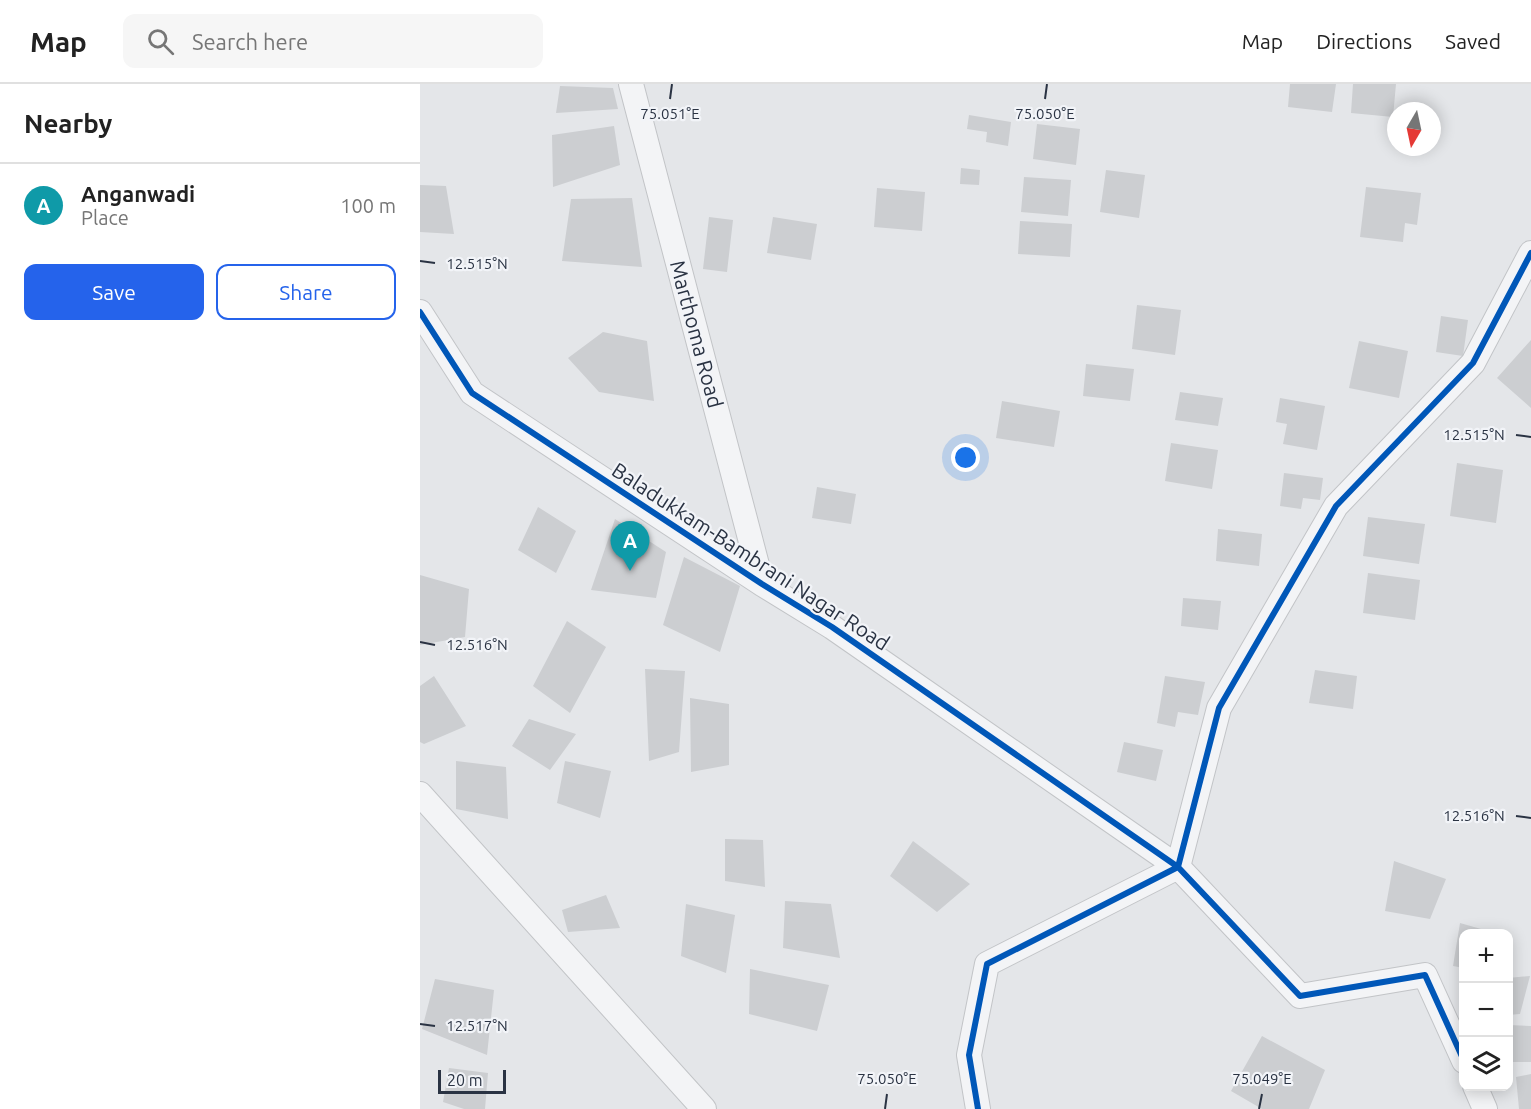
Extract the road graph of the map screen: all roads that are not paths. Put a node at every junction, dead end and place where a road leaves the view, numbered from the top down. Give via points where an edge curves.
1 (631, 84) edge
2 (1531, 253) edge
3 (420, 312) edge
4 (762, 584) junction
5 (420, 794) edge
6 (1178, 867) junction
7 (1459, 1050) edge
8 (1477, 1091) edge
9 (704, 1109) edge
10 (978, 1109) edge
11 (1485, 1109) edge

1 - 4 street, Marthoma Road
2 - 6 street via 1473,363 1336,506 1219,708
3 - 4 street, Baladukkam-Bambrani Nagar Road via 472,393
4 - 6 street, Baladukkam-Bambrani Nagar Road via 832,627
5 - 9 street
6 - 7 street, Baladukkam-Bambrani Nagar Road via 1300,996 1425,975
6 - 10 street via 987,964 969,1054
8 - 11 street

